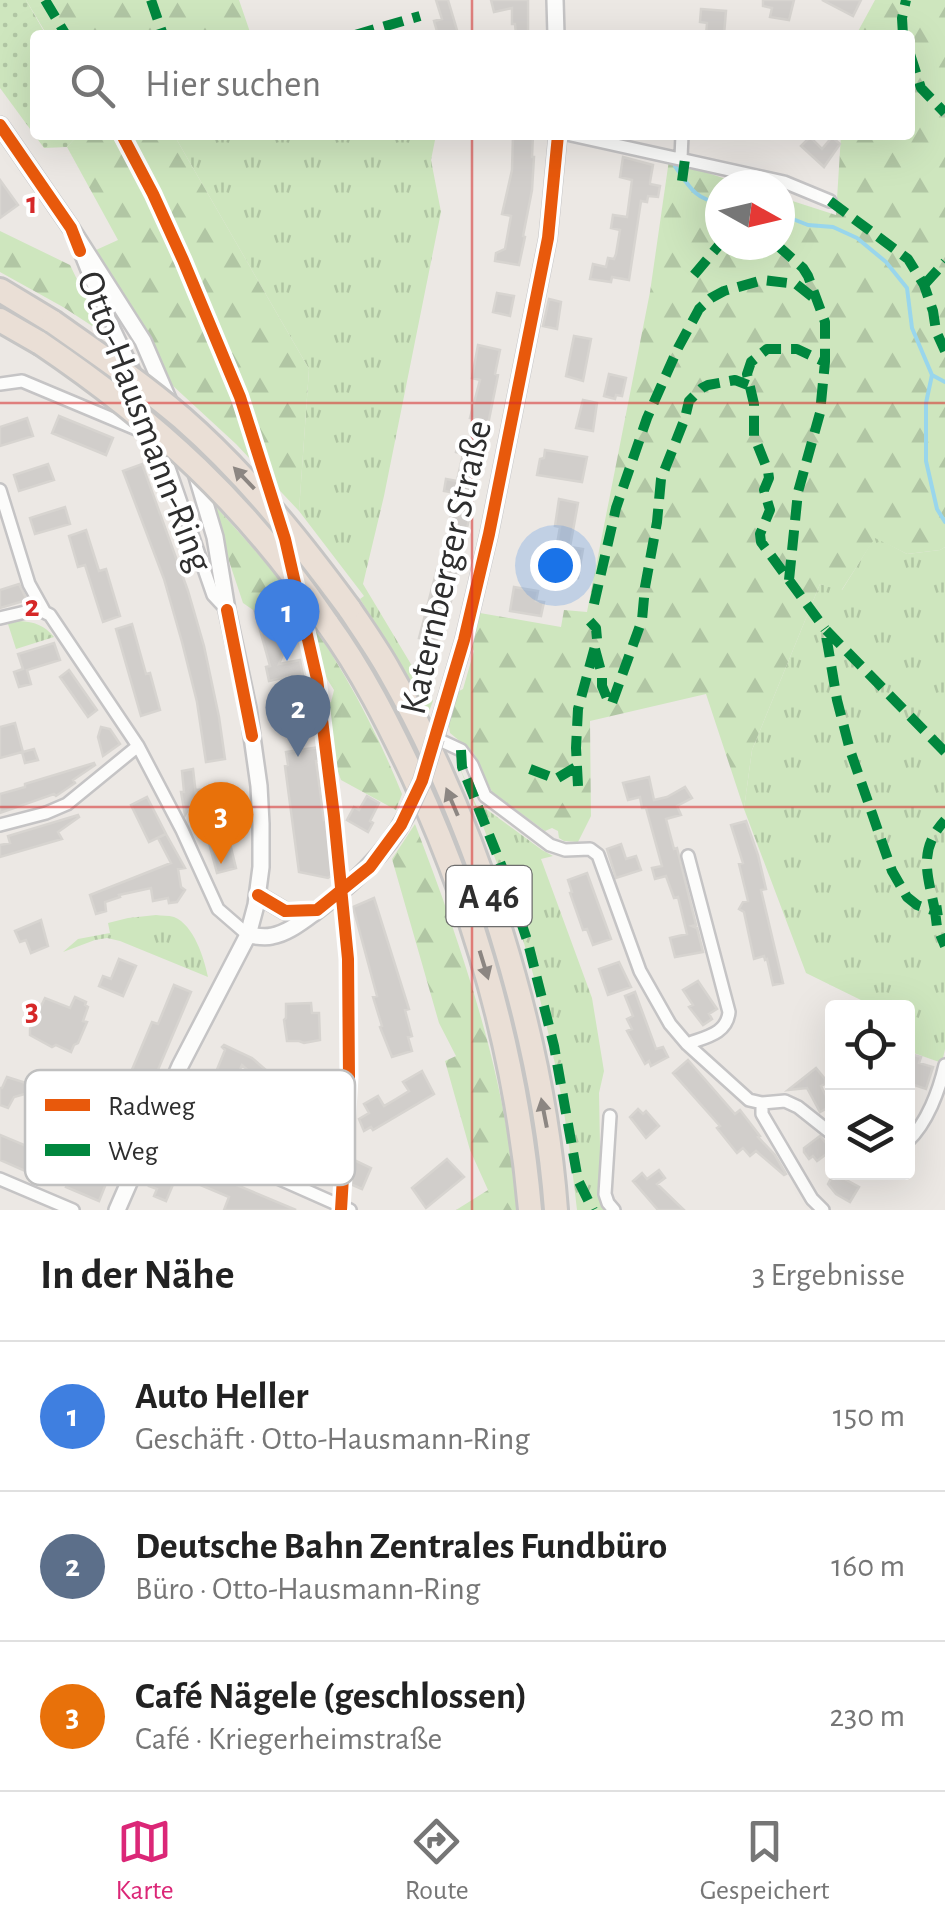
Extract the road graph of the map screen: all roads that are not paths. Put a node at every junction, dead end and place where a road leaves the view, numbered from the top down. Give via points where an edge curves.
1 (554, 0) edge
2 (556, 30) edge
3 (0, 125) edge
4 (558, 140) edge
5 (595, 140) edge
6 (682, 140) edge
7 (680, 158) junction
8 (830, 201) dead end
9 (71, 228) junction
10 (0, 290) edge
11 (0, 320) edge
12 (0, 384) edge
13 (158, 438) junction
14 (0, 490) edge
15 (44, 610) junction
16 (227, 610) junction
17 (0, 618) edge
18 (436, 738) junction
19 (138, 746) junction
20 (0, 825) edge
21 (688, 856) dead end
22 (258, 895) junction
23 (317, 910) junction
24 (248, 934) junction
25 (687, 1044) junction
26 (945, 1065) edge
27 (178, 1070) edge
28 (762, 1103) junction
29 (610, 1116) dead end
30 (825, 1128) edge
31 (915, 1134) edge
32 (0, 1179) edge
33 (127, 1185) edge
34 (293, 1185) edge
35 (73, 1210) edge
36 (116, 1210) edge
37 (350, 1210) edge
38 (530, 1210) edge
39 (556, 1210) edge
40 (614, 1210) edge
41 (822, 1210) edge

1 - 2 street
3 - 9 street, Otto-Hausmann-Ring
4 - 18 street, Katernberger Straße via 548,238 514,411
5 - 7 street
6 - 7 street
7 - 8 street via 784,182
9 - 13 street, Otto-Hausmann-Ring
9 - 16 street, Otto-Hausmann-Ring via 143,341 187,443 212,525
39 -> 10 highway, A 46, bridge via 531,1050 489,897 390,672 283,522 211,445 125,372
11 -> 38 highway, A 46, bridge via 92,378 201,470 272,546 347,650 397,741 468,912 510,1066
12 - 13 street via 22,381
13 - 16 street, Otto-Hausmann-Ring via 213,595
14 - 15 street via 29,584
15 - 17 street
15 - 19 street
16 - 22 street, Otto-Hausmann-Ring via 258,786
18 - 23 street, Katernberger Straße, bridge via 407,814 370,867
18 - 25 street via 468,758 492,802 550,845 598,855 640,972
19 - 20 street via 67,804
19 - 24 street via 218,908
21 - 25 street via 729,1012 723,1030
22 - 23 street via 286,911
22 - 24 street
23 - 24 street, Katernberger Straße via 274,936
24 - 27 street
25 - 28 street via 749,1100
26 - 31 street
28 - 30 street via 798,1107
28 - 41 street via 762,1114
29 - 40 street via 605,1194
32 - 35 street
33 - 36 street
34 - 37 street

